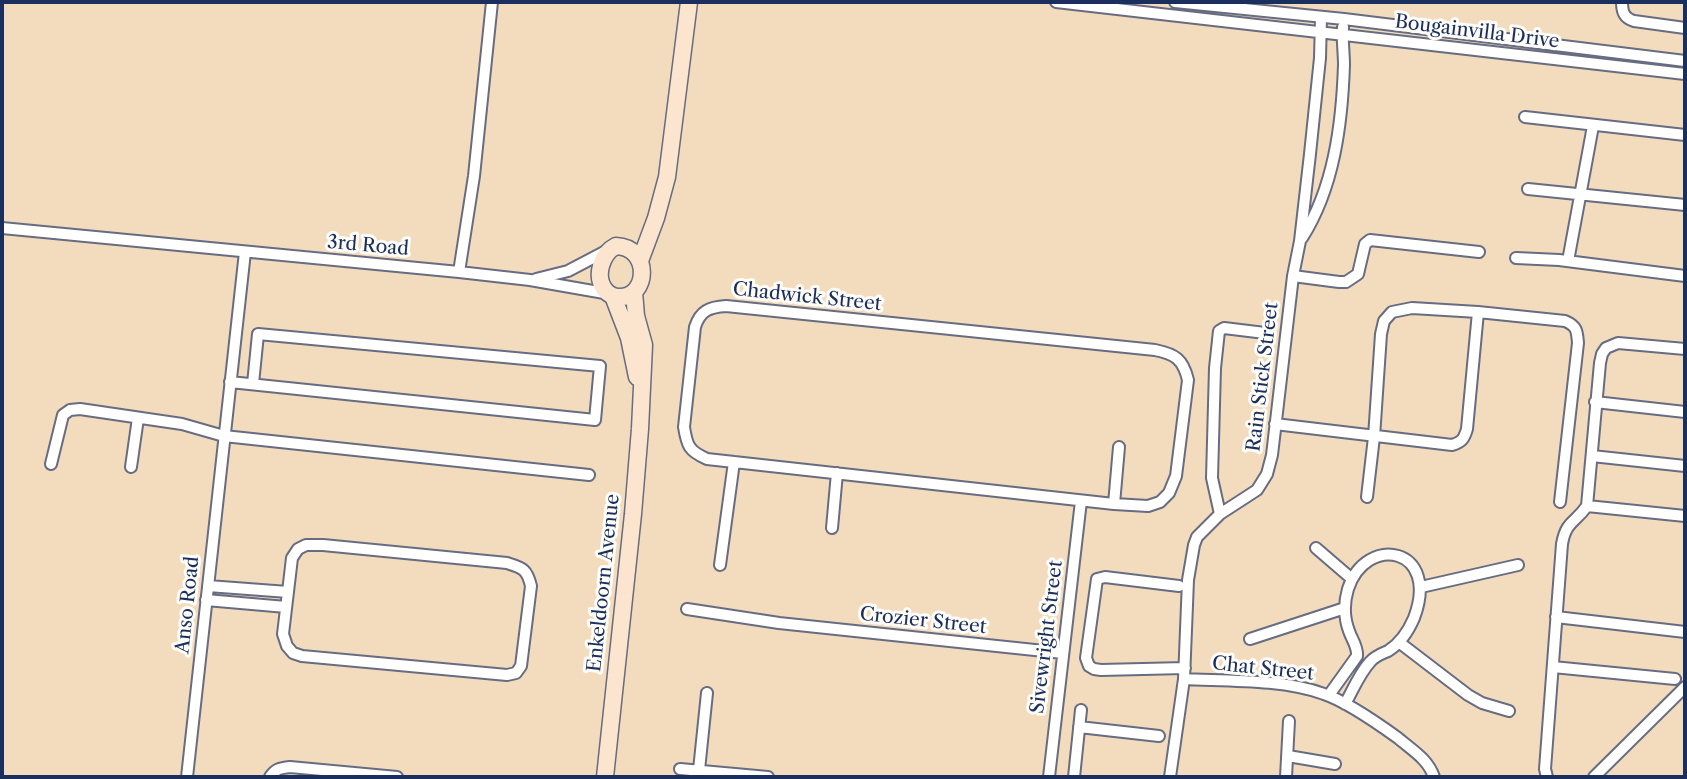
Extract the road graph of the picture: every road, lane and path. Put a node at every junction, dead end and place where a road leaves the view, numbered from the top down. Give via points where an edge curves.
1 (492, 2) edge
2 (689, 2) edge
3 (1056, 2) edge
4 (1175, 2) edge
5 (1622, 2) edge
6 (1098, 4) edge
7 (1118, 5) edge
8 (1321, 18) junction
9 (1344, 19) junction
10 (1685, 28) edge
11 (1321, 31) junction
12 (1343, 33) junction
13 (1685, 61) edge
14 (1685, 74) edge
15 (1525, 117) dead end
16 (1593, 126) junction
17 (1685, 135) edge
18 (1528, 189) dead end
19 (1581, 194) junction
20 (1685, 205) edge
21 (656, 219) junction
22 (2, 228) edge
23 (1300, 240) junction
24 (617, 247) junction
25 (1479, 251) dead end
26 (245, 252) junction
27 (1516, 258) dead end
28 (640, 261) junction
29 (1569, 261) junction
30 (459, 272) junction
31 (1293, 276) junction
32 (1685, 276) edge
33 (530, 280) junction
34 (634, 292) junction
35 (612, 295) junction
36 (1478, 312) junction
37 (1265, 333) dead end
38 (1685, 349) edge
39 (230, 382) junction
40 (253, 384) junction
41 (641, 393) junction
42 (1595, 402) junction
43 (1685, 412) edge
44 (138, 418) junction
45 (1275, 424) junction
46 (224, 436) junction
47 (1374, 437) junction
48 (1119, 447) dead end
49 (1592, 456) junction
50 (734, 462) junction
51 (51, 464) dead end
52 (1685, 466) edge
53 (131, 467) dead end
54 (837, 473) junction
55 (589, 475) dead end
56 (1367, 497) dead end
57 (1081, 501) junction
58 (1560, 502) dead end
59 (1114, 504) junction
60 (1587, 506) junction
61 (1220, 514) junction
62 (1685, 516) edge
63 (832, 528) dead end
64 (1316, 548) dead end
65 (720, 565) dead end
66 (1518, 565) dead end
67 (1352, 579) junction
68 (208, 586) junction
69 (1179, 586) dead end
70 (1421, 587) junction
71 (288, 592) junction
72 (206, 600) junction
73 (286, 607) junction
74 (1345, 608) junction
75 (687, 609) dead end
76 (1556, 617) junction
77 (1685, 632) edge
78 (1250, 639) dead end
79 (1400, 643) junction
80 (1063, 653) junction
81 (1553, 667) junction
82 (1184, 674) junction
83 (1340, 678) junction
84 (1675, 679) dead end
85 (1354, 687) junction
86 (1685, 687) edge
87 (707, 694) dead end
88 (1329, 695) junction
89 (1345, 704) junction
90 (1081, 710) dead end
91 (1509, 711) dead end
92 (1289, 721) dead end
93 (1079, 727) junction
94 (1159, 736) dead end
95 (1288, 755) junction
96 (1335, 764) dead end
97 (681, 769) dead end
98 (699, 770) junction
99 (187, 777) edge
100 (270, 777) edge
101 (397, 777) edge
102 (605, 777) edge
103 (768, 777) edge
104 (1049, 777) edge
105 (1073, 777) edge
106 (1170, 777) edge
107 (1286, 777) edge
108 (1434, 777) edge
109 (1547, 777) edge
110 (1594, 777) edge

1 - 30 street
2 - 21 street, Enkeldoorn Avenue via 667,177
3 - 6 street, Bougainvilla Drive
4 - 8 street, Bougainvilla Drive
5 - 10 street via 1628,19
6 - 7 street, Bougainvilla Drive
7 - 11 street, Bougainvilla Drive
8 - 9 street, Bougainvilla Drive
8 - 11 street, Rain Stick Street
9 - 12 street, Rain Stick Street
9 - 13 street, Bougainvilla Drive
11 - 12 street, Bougainvilla Drive
11 - 23 street, Rain Stick Street
12 - 14 street, Bougainvilla Drive
12 - 23 street, Rain Stick Street via 1335,148 1326,187
15 - 16 street
16 - 17 street
16 - 19 street
18 - 19 street
19 - 20 street
19 - 29 street
21 - 24 street
21 - 28 street, Enkeldoorn Avenue
22 - 26 street, 3rd Road
23 - 31 street, Rain Stick Street
24 - 28 street via 633,252
24 - 33 street via 568,271
24 - 35 street, Enkeldoorn Avenue via 601,268 603,285
25 - 31 street via 1370,240 1358,274 1346,282
26 - 30 street, 3rd Road
26 - 39 street, Anso Road
27 - 29 street
28 - 34 street, Enkeldoorn Avenue via 642,274
29 - 32 street
30 - 33 street, 3rd Road
31 - 45 street, Rain Stick Street
33 - 35 street, 3rd Road
34 - 35 street via 624,297
34 - 41 street, Enkeldoorn Avenue via 644,345
35 - 41 street, Enkeldoorn Avenue via 629,338
36 - 47 street via 1412,308 1387,316 1381,334
36 - 47 street via 1467,429 1461,443
36 - 58 street via 1565,321 1577,332
37 - 61 street via 1219,331 1212,478
38 - 42 street via 1611,345 1602,354
39 - 40 street
39 - 46 street, Anso Road
40 - 40 street via 595,420 600,366 258,334
41 - 102 street, Enkeldoorn Avenue via 634,514
42 - 43 street
42 - 49 street
44 - 46 street
44 - 51 street via 70,410 64,415
44 - 53 street
45 - 47 street
45 - 61 street, Rain Stick Street via 1267,474 1257,490
46 - 55 street
46 - 68 street, Anso Road
47 - 56 street
48 - 59 street
49 - 52 street
49 - 60 street
50 - 54 street, Chadwick Street
50 - 59 street, Chadwick Street via 693,453 684,427 695,327 705,310 715,307 1168,353 1185,368 1188,380 1176,476 1160,502
50 - 65 street
54 - 57 street, Chadwick Street
54 - 63 street
57 - 59 street, Chadwick Street
57 - 80 street, Sivewright Street
60 - 62 street
60 - 76 street via 1563,533
61 - 82 street, Rain Stick Street via 1194,545
64 - 67 street
66 - 70 street
67 - 70 street via 1363,564 1387,554 1413,566
67 - 74 street
68 - 71 street
68 - 72 street, Anso Road
69 - 82 street, Chat Street via 1097,579 1086,658 1094,669
70 - 79 street via 1414,617
71 - 73 street
71 - 73 street via 292,558 306,545 506,563 521,567 531,586 521,666 507,675 302,656 287,646
72 - 73 street
72 - 99 street, Anso Road
74 - 78 street
74 - 83 street via 1358,652
75 - 80 street, Crozier Street
76 - 77 street
76 - 81 street
79 - 85 street via 1371,660
79 - 91 street via 1468,695
80 - 104 street, Sivewright Street
81 - 84 street
81 - 109 street
82 - 88 street, Chat Street
82 - 106 street, Rain Stick Street
83 - 85 street
83 - 88 street
85 - 89 street
86 - 110 street
87 - 98 street
88 - 89 street, Chat Street
89 - 108 street, Chat Street via 1422,757
90 - 93 street
92 - 95 street
93 - 94 street
93 - 105 street
95 - 96 street
95 - 107 street
97 - 98 street
98 - 103 street
100 - 101 street via 290,766

